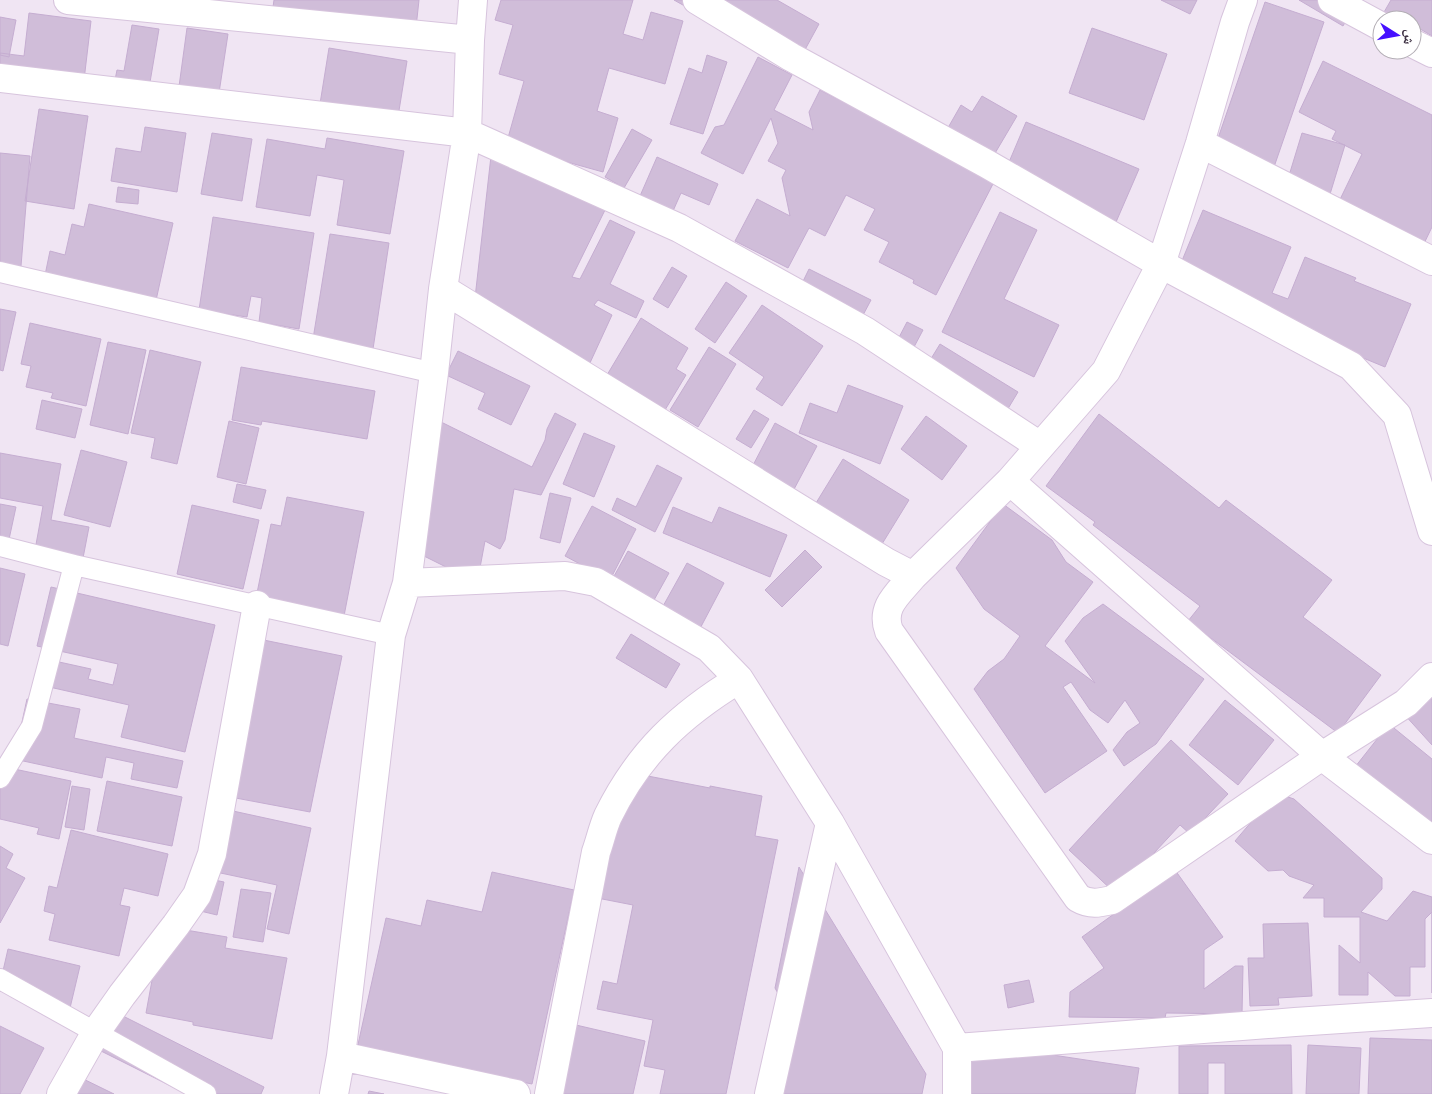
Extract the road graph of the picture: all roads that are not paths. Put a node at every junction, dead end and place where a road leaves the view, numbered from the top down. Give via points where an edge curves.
1 (68, 0) edge
2 (473, 0) edge
3 (696, 0) edge
4 (1243, 0) edge
5 (1332, 0) edge
6 (1372, 22) edge
7 (470, 40) junction
8 (0, 78) edge
9 (467, 133) junction
10 (1200, 142) junction
11 (1432, 261) edge
12 (1161, 264) junction
13 (0, 272) edge
14 (443, 289) junction
15 (434, 373) junction
16 (1040, 446) junction
17 (1010, 481) junction
18 (1432, 531) edge
19 (0, 546) edge
20 (74, 565) junction
21 (912, 576) junction
22 (407, 583) junction
23 (258, 605) junction
24 (391, 636) junction
25 (1432, 677) edge
26 (739, 679) junction
27 (1322, 756) junction
28 (0, 778) edge
29 (830, 823) junction
30 (1432, 840) edge
31 (0, 979) edge
32 (1432, 1013) edge
33 (96, 1032) junction
34 (957, 1048) junction
35 (341, 1056) junction
36 (61, 1094) edge
37 (206, 1094) edge
38 (334, 1094) edge
39 (516, 1094) edge
40 (549, 1094) edge
41 (769, 1094) edge
42 (957, 1094) edge

1 - 7 street
2 - 7 street
3 - 12 street via 791,58 987,164
4 - 10 street
5 - 6 street
7 - 9 street
8 - 9 street
9 - 14 street
9 - 16 street via 687,233 865,332
10 - 11 street
10 - 12 street
12 - 16 street via 1106,371
12 - 18 street via 1352,366 1397,415
13 - 15 lane
14 - 15 street
14 - 21 street
15 - 22 street
16 - 17 street
17 - 21 street
17 - 27 street
19 - 20 lane
20 - 23 lane
20 - 28 lane via 32,726
21 - 27 street via 889,605 886,622 889,631 1078,898 1086,903 1112,900
22 - 24 street
22 - 26 street via 565,576 596,582 709,648
23 - 24 lane
23 - 33 street via 212,854 197,895
24 - 35 street
25 - 27 street via 1406,703
26 - 29 street
26 - 40 street via 687,714 658,741 628,781 608,817 596,852
27 - 30 street
29 - 34 street
29 - 41 street
31 - 33 lane
32 - 34 street
33 - 36 street
33 - 37 lane
34 - 42 street
35 - 38 street
35 - 39 street

